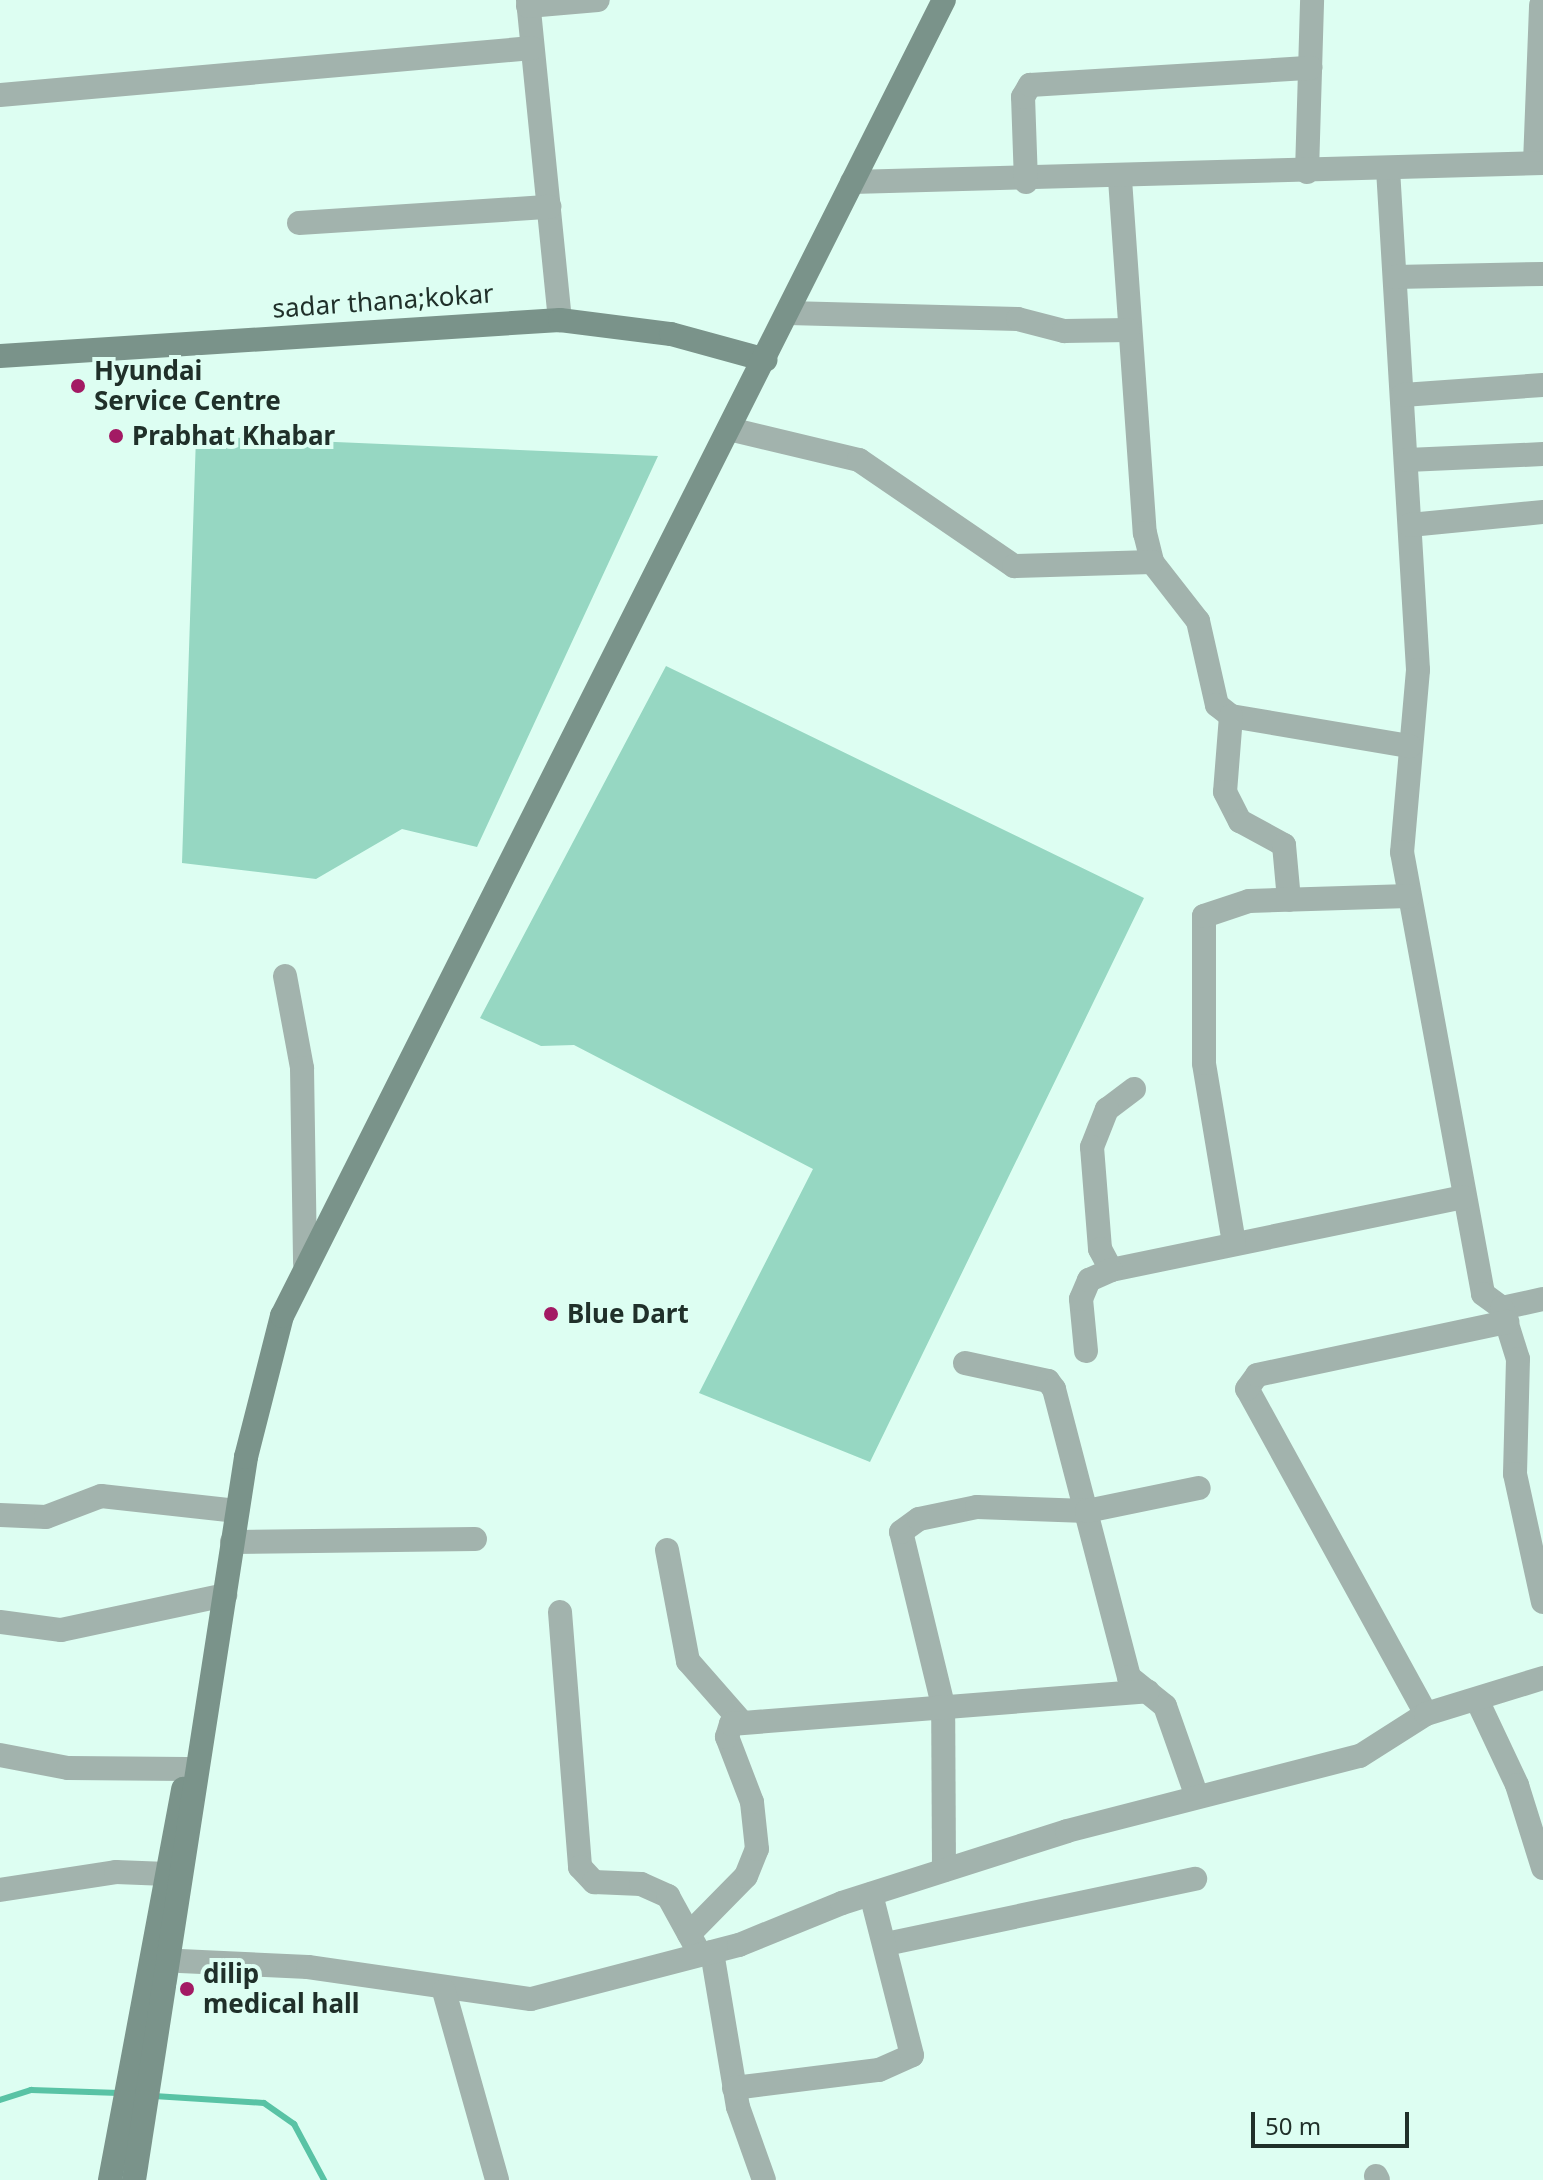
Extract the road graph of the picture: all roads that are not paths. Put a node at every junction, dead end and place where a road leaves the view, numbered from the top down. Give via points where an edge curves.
1 (598, 0) edge
2 (944, 0) edge
3 (1312, 0) edge
4 (528, 3) edge
5 (1541, 5) edge
6 (532, 48) junction
7 (1310, 68) junction
8 (0, 95) edge
9 (1539, 163) edge
10 (1388, 169) junction
11 (1307, 172) junction
12 (1120, 179) junction
13 (852, 182) junction
14 (1026, 182) junction
15 (549, 207) junction
16 (299, 223) dead end
17 (1543, 274) edge
18 (1395, 277) junction
19 (788, 313) junction
20 (560, 320) junction
21 (1128, 330) junction
22 (0, 356) edge
23 (766, 360) junction
24 (1543, 385) edge
25 (1403, 395) junction
26 (729, 429) junction
27 (1543, 454) edge
28 (1407, 460) junction
29 (1543, 512) edge
30 (1410, 525) junction
31 (1152, 562) junction
32 (1231, 716) junction
33 (1409, 746) junction
34 (1409, 896) junction
35 (1289, 900) junction
36 (285, 976) dead end
37 (1134, 1089) dead end
38 (1464, 1197) junction
39 (1234, 1243) junction
40 (305, 1263) junction
41 (1111, 1270) junction
42 (1543, 1299) edge
43 (1505, 1315) junction
44 (1086, 1351) dead end
45 (965, 1363) dead end
46 (1199, 1488) dead end
47 (237, 1511) junction
48 (1087, 1511) junction
49 (0, 1515) edge
50 (475, 1539) dead end
51 (232, 1542) junction
52 (667, 1550) dead end
53 (225, 1595) junction
54 (1543, 1602) edge
55 (560, 1612) dead end
56 (0, 1622) edge
57 (218, 1649) junction
58 (1543, 1678) edge
59 (1148, 1691) junction
60 (1478, 1702) junction
61 (943, 1705) junction
62 (1426, 1714) junction
63 (739, 1719) junction
64 (0, 1755) edge
65 (187, 1769) junction
66 (1196, 1794) junction
67 (1543, 1868) edge
68 (944, 1870) junction
69 (167, 1874) junction
70 (1195, 1879) dead end
71 (0, 1890) edge
72 (871, 1894) junction
73 (886, 1944) junction
74 (701, 1948) junction
75 (180, 1961) junction
76 (444, 1991) junction
77 (145, 2081) junction
78 (734, 2088) junction
79 (140, 2109) junction
80 (110, 2180) edge
81 (122, 2180) edge
82 (134, 2180) edge
83 (144, 2180) edge
84 (497, 2180) edge
85 (764, 2180) edge

1 - 4 street
2 - 13 main road
3 - 7 street
4 - 6 street
5 - 9 street
6 - 8 street
6 - 15 street
7 - 11 street
7 - 14 street via 1030,85 1023,97
9 - 10 street
10 - 11 street
10 - 18 street
11 - 12 street
12 - 14 street
12 - 21 street
13 - 14 street
13 - 19 main road
15 - 16 street
15 - 20 street
17 - 18 street
18 - 25 street
19 - 21 street via 1003,318 1064,331
19 - 23 main road
20 - 22 main road, sadar thana;kokar
20 - 23 main road, sadar thana;kokar via 671,334
21 - 31 street
23 - 26 main road
24 - 25 street
25 - 28 street
26 - 31 street via 859,460 1014,566
26 - 40 main road
27 - 28 street
28 - 30 street
29 - 30 street
30 - 33 street via 1418,670
31 - 32 street via 1198,621 1210,689
32 - 33 street
32 - 35 street via 1225,792 1240,821 1284,845
33 - 34 street via 1400,818
34 - 35 street
34 - 38 street
35 - 39 street via 1222,905 1201,923 1204,1063
36 - 40 street via 302,1068
37 - 41 street via 1107,1109 1092,1147 1100,1249
38 - 39 street
38 - 43 street via 1483,1294
39 - 41 street
40 - 47 main road via 268,1357
41 - 44 street via 1089,1280 1081,1299
42 - 43 street
43 - 54 street via 1518,1359 1515,1474
43 - 62 street via 1257,1375 1247,1389
45 - 48 street via 1048,1381
46 - 48 street
47 - 49 street via 101,1496 46,1517
47 - 51 main road
48 - 59 street via 1129,1677
48 - 61 street via 977,1507 919,1519 901,1532
50 - 51 street
51 - 53 main road
52 - 63 street via 688,1661
53 - 56 street via 61,1630
53 - 57 main road
55 - 74 street via 580,1867 594,1882 641,1884 668,1896
57 - 65 main road via 202,1676
57 - 75 main road via 222,1680
57 - 77 main road
58 - 60 street
59 - 61 street
59 - 66 street via 1165,1706
60 - 62 street
60 - 67 street via 1517,1785
61 - 63 street
61 - 68 street
62 - 66 street via 1360,1756
63 - 74 street via 727,1737 752,1802 757,1849
64 - 65 street via 68,1768
65 - 69 main road
66 - 68 street
68 - 72 street
69 - 71 street via 116,1872
69 - 77 main road
70 - 73 street
72 - 73 street
72 - 74 street
73 - 78 street via 914,2045 907,2061
74 - 76 street via 531,1999
74 - 78 street
75 - 76 street via 308,1967
75 - 77 main road
76 - 84 street
77 - 79 main road
78 - 85 street
79 - 80 main road
79 - 81 main road
79 - 82 main road
79 - 83 main road

